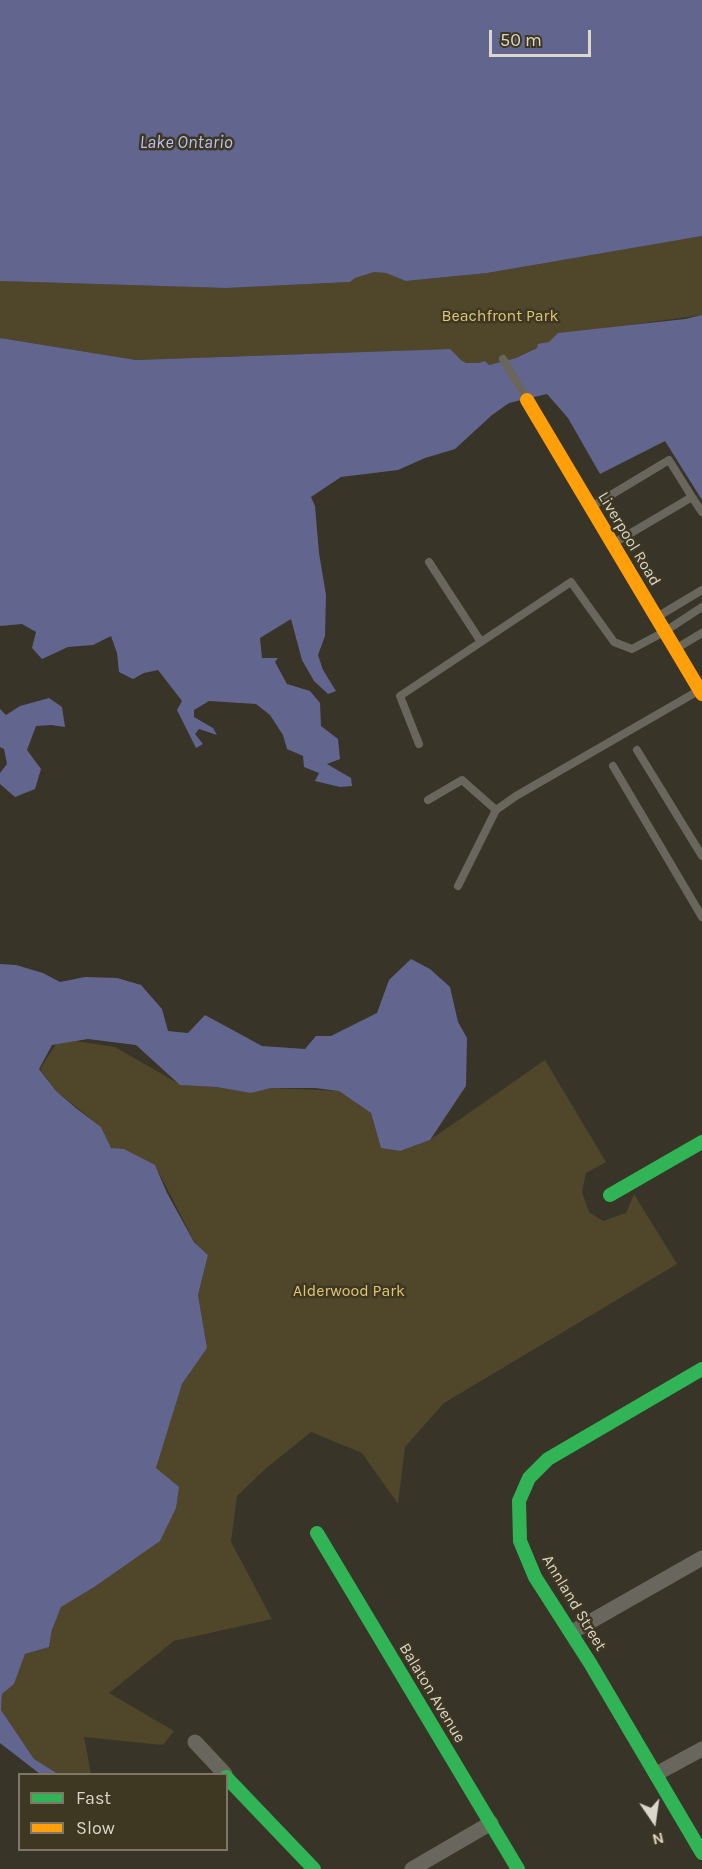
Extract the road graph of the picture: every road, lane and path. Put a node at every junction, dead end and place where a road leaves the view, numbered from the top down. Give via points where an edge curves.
1 (502, 359) dead end
2 (527, 400) joint
3 (692, 497) junction
4 (591, 508) junction
5 (702, 512) edge
6 (613, 544) junction
7 (429, 562) dead end
8 (702, 590) edge
9 (702, 607) edge
10 (656, 618) junction
11 (664, 632) junction
12 (702, 633) edge
13 (481, 642) junction
14 (675, 649) junction
15 (701, 692) edge
16 (419, 744) dead end
17 (637, 750) dead end
18 (614, 766) dead end
19 (428, 800) dead end
20 (496, 810) junction
21 (702, 856) edge
22 (458, 886) dead end
23 (702, 898) edge
24 (694, 903) junction
25 (702, 917) edge
26 (702, 1142) edge
27 (610, 1195) dead end
28 (702, 1369) edge
29 (317, 1533) dead end
30 (702, 1558) edge
31 (572, 1632) junction
32 (195, 1742) dead end
33 (702, 1749) edge
34 (223, 1773) edge
35 (656, 1774) junction
36 (228, 1778) edge
37 (491, 1823) junction
38 (702, 1853) edge
39 (314, 1869) edge
40 (412, 1869) edge
41 (518, 1869) edge

1 - 2 lane
2 - 4 street, Liverpool Road
3 - 4 lane via 669,460
3 - 5 lane
3 - 6 lane
4 - 6 street, Liverpool Road
6 - 10 street, Liverpool Road
7 - 13 lane
8 - 10 lane
9 - 11 lane
10 - 11 street, Liverpool Road
11 - 13 lane via 632,649 614,642 571,582
11 - 14 street, Liverpool Road
12 - 14 lane
13 - 16 lane via 400,696
14 - 15 street, Liverpool Road
15 - 20 lane
17 - 21 lane
18 - 24 lane
19 - 20 lane via 462,780
20 - 22 lane
23 - 24 lane
24 - 25 lane
26 - 27 street
28 - 31 street, Annland Street via 548,1458 529,1478 519,1502 520,1541 535,1577
29 - 37 street, Balaton Avenue
30 - 31 street
31 - 35 street, Annland Street
32 - 34 street
33 - 35 street
35 - 38 street, Annland Street
36 - 39 street
37 - 40 street
37 - 41 street, Balaton Avenue

